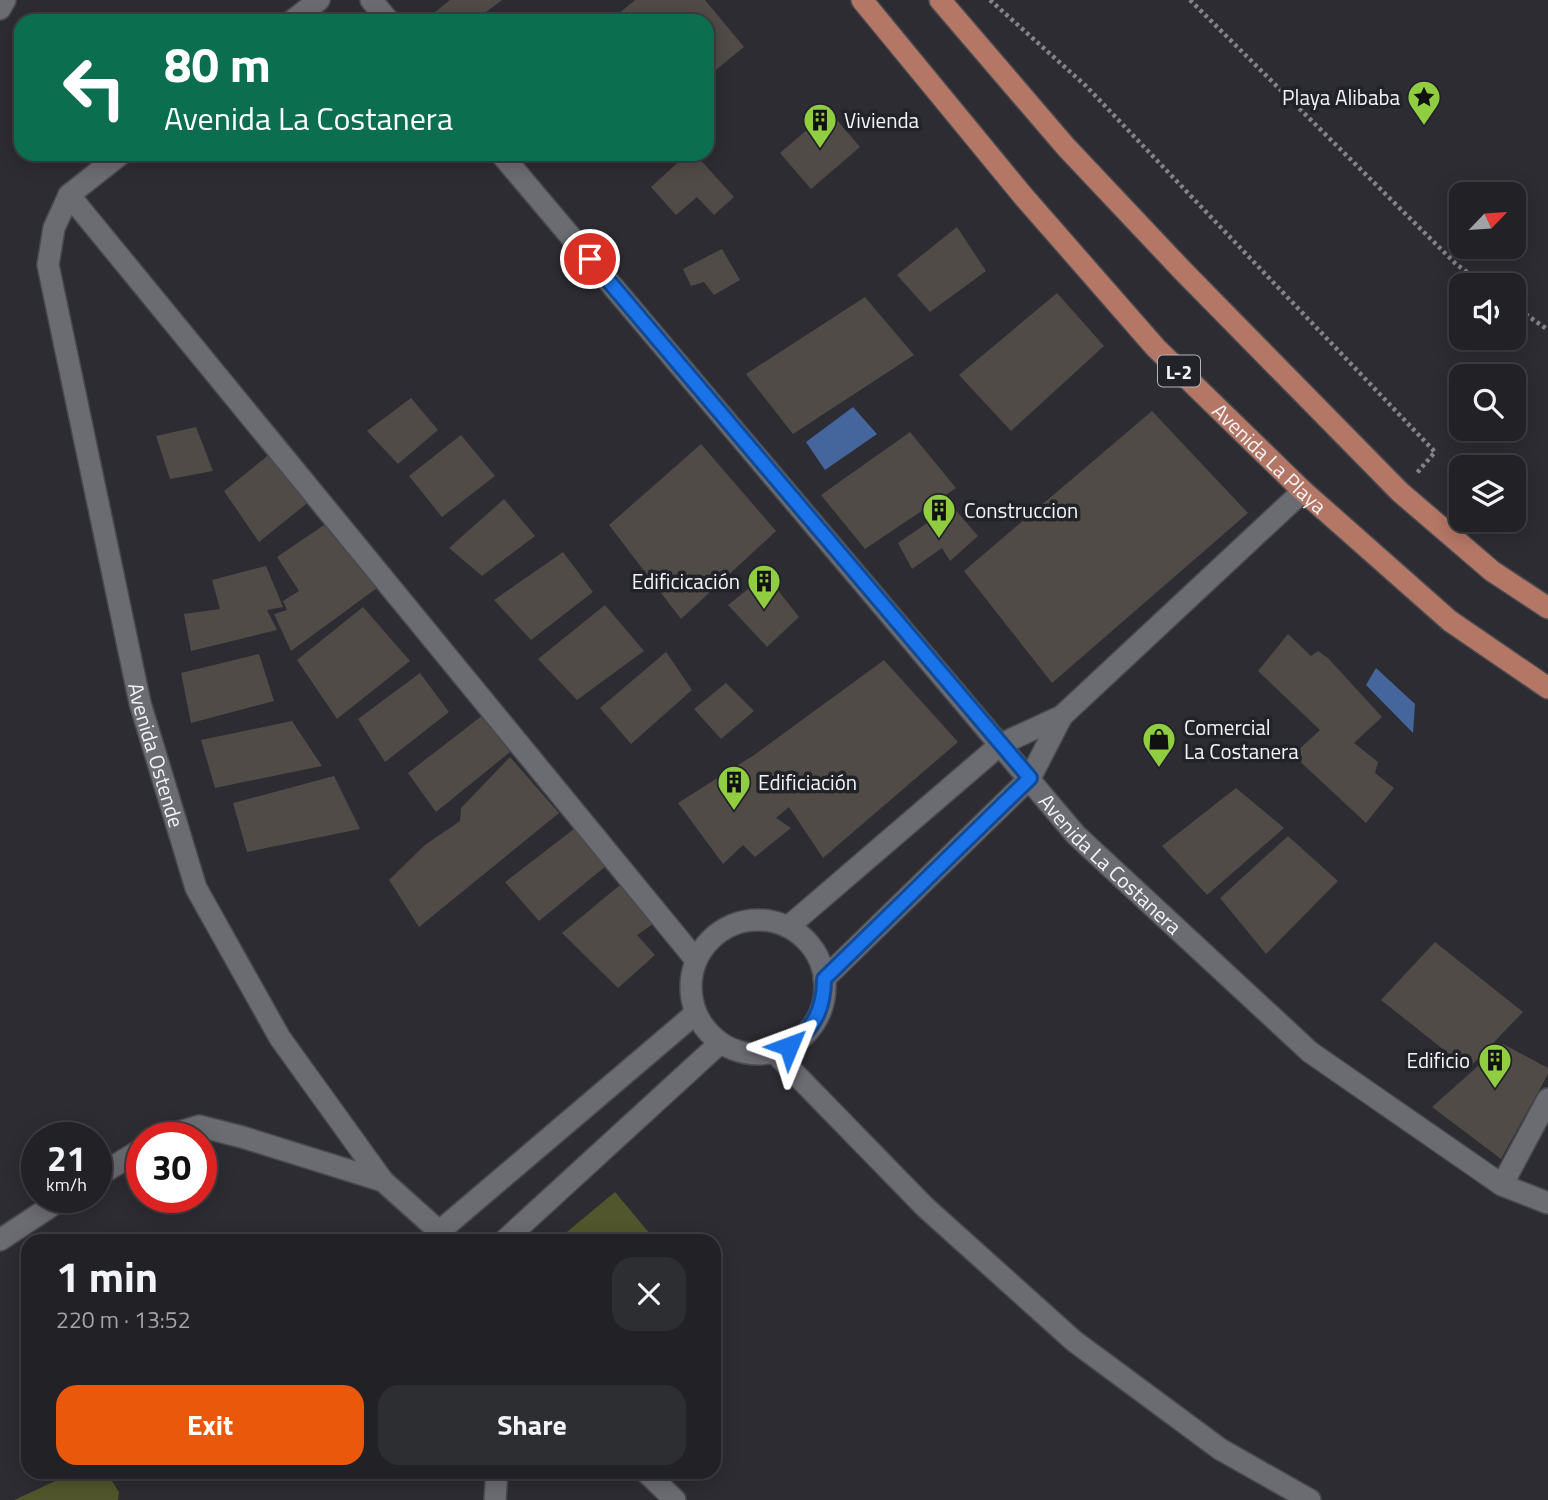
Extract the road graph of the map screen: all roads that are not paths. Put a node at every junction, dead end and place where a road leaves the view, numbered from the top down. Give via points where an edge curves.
1 (5, 0) edge
2 (319, 0) edge
3 (371, 0) edge
4 (862, 0) edge
5 (940, 0) edge
6 (0, 9) edge
7 (301, 14) edge
8 (383, 14) edge
9 (112, 161) edge
10 (507, 161) edge
11 (69, 195) junction
12 (1303, 491) junction
13 (1548, 608) edge
14 (1548, 688) edge
15 (1062, 716) junction
16 (1001, 744) junction
17 (1030, 778) junction
18 (788, 927) junction
19 (696, 960) junction
20 (824, 979) junction
21 (696, 1013) junction
22 (720, 1043) junction
23 (774, 1052) junction
24 (1548, 1100) edge
25 (217, 1131) edge
26 (383, 1181) junction
27 (1502, 1185) junction
28 (1548, 1203) edge
29 (41, 1213) edge
30 (444, 1234) edge
31 (448, 1234) edge
32 (512, 1234) edge
33 (0, 1240) edge
34 (496, 1479) edge
35 (653, 1479) edge
36 (495, 1500) edge
37 (675, 1500) edge
38 (1310, 1500) edge

1 - 6 street
2 - 7 street
3 - 8 street
4 - 12 main road, Avenida La Playa / L-2 via 1156,348
5 - 13 main road via 1066,147 1400,492 1492,571
9 - 11 street
10 - 16 street, Avenida La Costanera
11 - 19 street
11 - 26 street, Avenida Ostende via 54,228 48,265 140,703 196,888 280,1038
12 - 14 main road, Avenida La Playa / L-2 via 1450,621
12 - 15 street
15 - 16 street
15 - 17 street
16 - 17 street, Avenida La Costanera
16 - 18 street
17 - 20 street
17 - 27 street, Avenida La Costanera via 1076,835 1310,1052
18 - 19 street via 753,920 735,924 719,932
18 - 20 street via 812,949
19 - 21 street via 691,995
20 - 23 street via 824,995 813,1025 789,1046
21 - 22 street
21 - 31 street
22 - 23 street via 737,1051
22 - 32 street
23 - 38 street via 925,1207 1074,1341 1220,1449
24 - 27 street
25 - 26 street
26 - 30 street, Avenida Ostende
27 - 28 street, Avenida La Costanera
29 - 33 street
34 - 36 street
35 - 37 street

